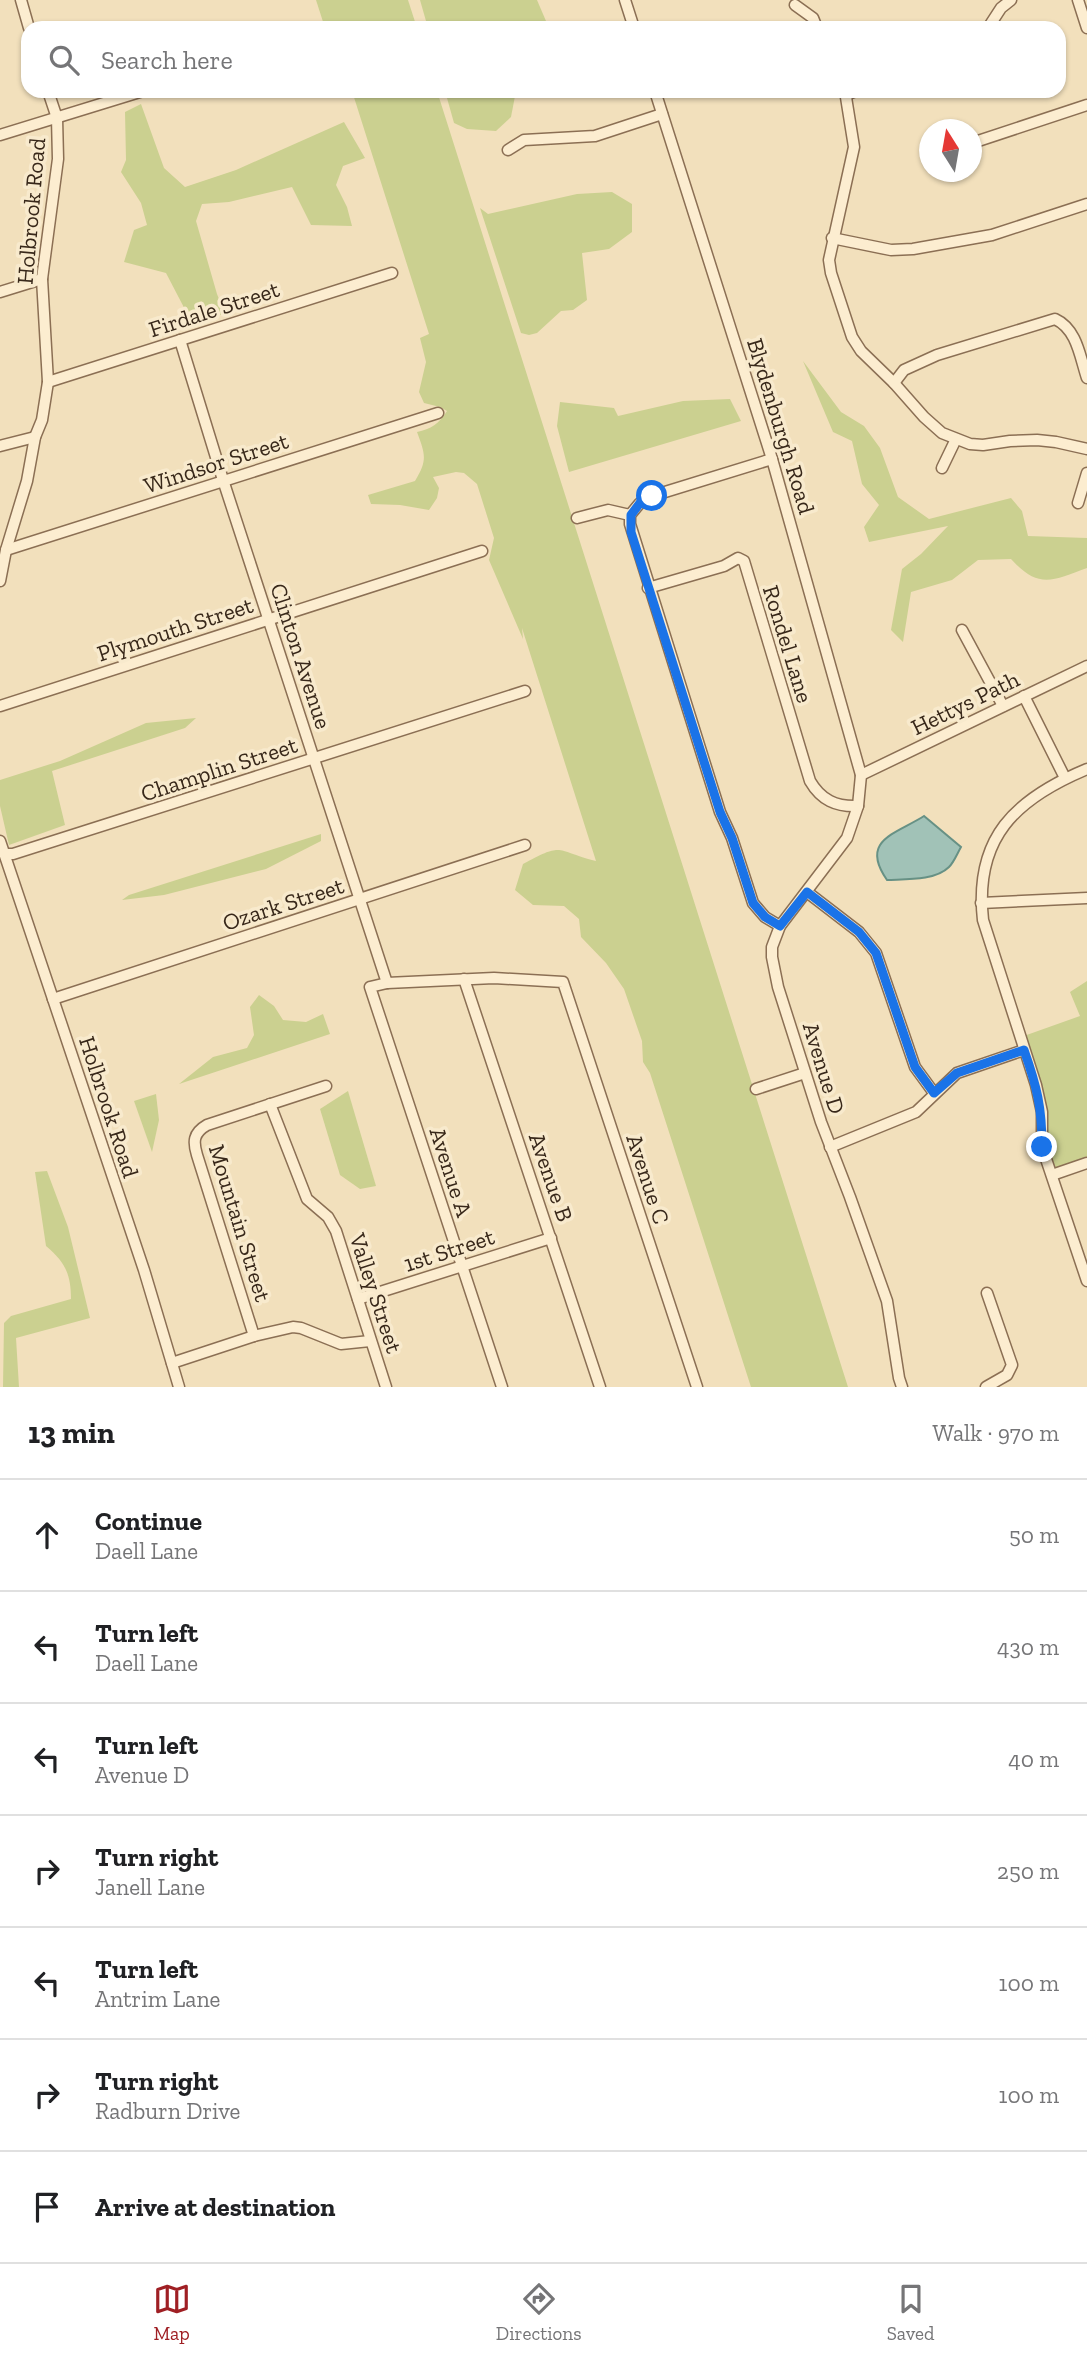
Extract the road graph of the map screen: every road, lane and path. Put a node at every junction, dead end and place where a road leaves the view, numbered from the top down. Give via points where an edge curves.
1 (20, 0) edge
2 (625, 0) edge
3 (1011, 0) edge
4 (1078, 0) edge
5 (795, 5) dead end
6 (27, 21) edge
7 (632, 21) edge
8 (814, 21) edge
9 (993, 21) edge
10 (1087, 28) edge
11 (50, 98) edge
12 (121, 98) edge
13 (657, 98) edge
14 (850, 98) edge
15 (1087, 105) edge
16 (662, 114) junction
17 (57, 118) junction
18 (0, 135) edge
19 (982, 139) edge
20 (508, 150) dead end
21 (1087, 204) edge
22 (832, 238) junction
23 (392, 273) dead end
24 (42, 279) junction
25 (0, 292) edge
26 (180, 340) junction
27 (1087, 377) edge
28 (48, 382) junction
29 (894, 383) junction
30 (438, 413) dead end
31 (35, 437) junction
32 (956, 439) junction
33 (0, 446) edge
34 (1087, 449) edge
35 (772, 459) junction
36 (942, 468) dead end
37 (1087, 473) edge
38 (223, 480) junction
39 (1078, 503) dead end
40 (631, 515) junction
41 (577, 518) dead end
42 (6, 550) junction
43 (482, 551) dead end
44 (0, 581) edge
45 (649, 588) junction
46 (270, 618) junction
47 (962, 630) dead end
48 (1087, 666) edge
49 (526, 691) dead end
50 (1024, 696) junction
51 (0, 706) edge
52 (1003, 706) junction
53 (313, 759) junction
54 (1087, 769) edge
55 (860, 775) junction
56 (1065, 778) junction
57 (858, 806) junction
58 (0, 841) edge
59 (525, 845) dead end
60 (2, 855) edge
61 (807, 892) junction
62 (1087, 898) edge
63 (359, 899) junction
64 (981, 903) junction
65 (780, 926) junction
66 (464, 979) junction
67 (387, 984) junction
68 (53, 999) junction
69 (1024, 1050) junction
70 (805, 1073) junction
71 (326, 1086) dead end
72 (756, 1089) dead end
73 (934, 1093) junction
74 (271, 1104) junction
75 (830, 1147) junction
76 (1087, 1163) edge
77 (1052, 1175) junction
78 (551, 1238) junction
79 (462, 1267) junction
80 (1087, 1281) edge
81 (987, 1293) dead end
82 (358, 1299) junction
83 (254, 1336) junction
84 (370, 1340) junction
85 (172, 1363) junction
86 (179, 1387) edge
87 (386, 1387) edge
88 (502, 1387) edge
89 (600, 1387) edge
90 (697, 1387) edge
91 (902, 1387) edge
92 (986, 1387) edge

1 - 6 street
2 - 7 street
3 - 9 street
4 - 10 street
5 - 8 street
11 - 17 street, Holbrook Road
12 - 17 street
13 - 16 street, Blydenburgh Road
14 - 22 street via 854,147
15 - 19 street
16 - 20 street via 595,136 524,140
16 - 35 street, Blydenburgh Road
17 - 18 street
17 - 24 street, Holbrook Road via 58,159
21 - 22 street via 992,236 913,249 891,250
22 - 29 street via 831,273 852,337
23 - 26 street, Firdale Street
24 - 25 street
24 - 28 street, Holbrook Road
26 - 28 street, Firdale Street
26 - 38 street, Clinton Avenue
27 - 29 street via 1070,331 1055,319 937,355 904,370
28 - 31 street, Holbrook Road
29 - 32 street via 924,417
30 - 38 street, Windsor Street
31 - 33 street
31 - 42 street, Holbrook Road
32 - 34 street via 983,445 1056,442
32 - 36 street
35 - 40 street via 652,496
35 - 55 street, Blydenburgh Road
37 - 39 street
38 - 42 street, Windsor Street
38 - 46 street, Clinton Avenue
40 - 41 street via 608,510
40 - 45 street via 631,532
42 - 44 street, Holbrook Road
43 - 46 street, Plymouth Street
45 - 57 street, Rondel Lane via 738,558 744,561 810,781 827,801
45 - 65 street via 751,897 765,917
46 - 51 street, Plymouth Street
46 - 53 street, Clinton Avenue
47 - 52 street
48 - 50 street, Hettys Path
49 - 53 street, Champlin Street
50 - 52 street, Hettys Path
50 - 56 street
52 - 55 street, Hettys Path
53 - 60 street, Champlin Street
53 - 63 street, Clinton Avenue
54 - 56 street
55 - 57 street, Avenue D
56 - 64 street via 1029,799 1003,826 985,864
57 - 61 street, Avenue D via 847,838
58 - 60 street, Holbrook Road
59 - 63 street, Ozark Street
60 - 68 street, Holbrook Road
61 - 65 street, Avenue D
61 - 73 street via 859,932 876,953 915,1067
62 - 64 street
63 - 67 street, Clinton Avenue
63 - 68 street, Ozark Street
64 - 69 street
65 - 70 street, Avenue D via 772,947 774,970
66 - 67 street
66 - 78 street, Avenue B
66 - 90 street, Avenue C via 563,982
67 - 79 street, Avenue A via 370,987
68 - 85 street, Holbrook Road
69 - 73 street via 957,1073
69 - 77 street via 1038,1094 1042,1147
70 - 72 street
70 - 75 street, Avenue D
71 - 74 street
73 - 75 street via 910,1116
74 - 82 street, Valley Street via 307,1199 336,1231
74 - 83 street, Mountain Street via 207,1125 194,1140
75 - 91 street, Avenue D via 887,1301
76 - 77 street
77 - 80 street
78 - 79 street, 1st Street
78 - 89 street, Avenue B
79 - 82 street, 1st Street
79 - 88 street, Avenue A
81 - 92 street via 1012,1365 1007,1375
82 - 84 street, Valley Street
83 - 84 street via 293,1327 341,1344
83 - 85 street
84 - 87 street, Valley Street
85 - 86 street, Holbrook Road

